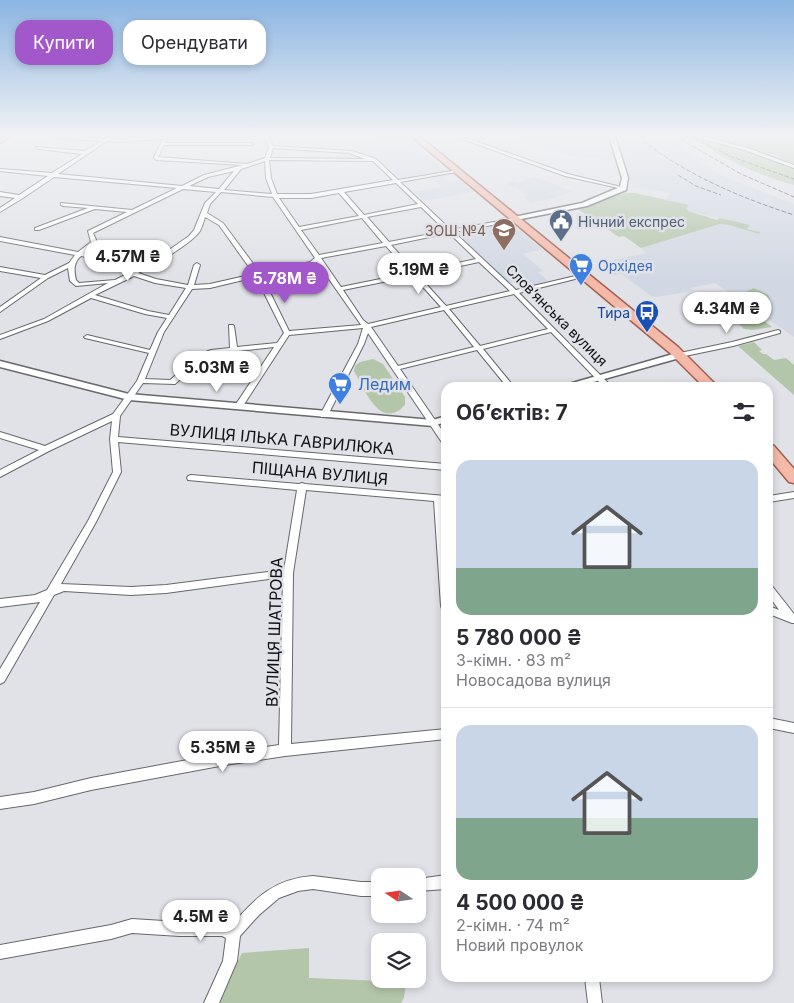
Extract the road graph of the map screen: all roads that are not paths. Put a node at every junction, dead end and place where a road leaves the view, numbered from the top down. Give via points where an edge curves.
1 (43, 183) edge
2 (135, 183) edge
3 (192, 183) edge
4 (226, 183) edge
5 (271, 183) edge
6 (388, 183) edge
7 (400, 183) edge
8 (470, 183) edge
9 (601, 183) edge
10 (624, 183) edge
11 (181, 188) junction
12 (623, 188) junction
13 (220, 191) junction
14 (340, 191) junction
15 (0, 194) edge
16 (276, 196) junction
17 (21, 197) junction
18 (63, 204) dead end
19 (424, 205) junction
20 (96, 207) junction
21 (0, 210) edge
22 (132, 211) junction
23 (205, 214) junction
24 (364, 216) junction
25 (514, 219) junction
26 (37, 229) dead end
27 (298, 229) junction
28 (450, 231) junction
29 (0, 239) edge
30 (387, 243) junction
31 (78, 253) junction
32 (318, 257) junction
33 (480, 260) junction
34 (71, 264) junction
35 (197, 265) dead end
36 (0, 269) edge
37 (413, 273) junction
38 (135, 274) junction
39 (258, 275) junction
40 (584, 276) junction
41 (46, 277) junction
42 (117, 281) junction
43 (190, 287) junction
44 (340, 289) junction
45 (516, 293) junction
46 (91, 296) junction
47 (445, 308) junction
48 (0, 310) edge
49 (170, 317) junction
50 (231, 326) dead end
51 (367, 326) junction
52 (552, 330) junction
53 (778, 332) dead end
54 (287, 333) junction
55 (0, 337) edge
56 (87, 337) dead end
57 (278, 345) junction
58 (478, 348) junction
59 (234, 350) junction
60 (152, 352) junction
61 (680, 355) junction
62 (0, 364) edge
63 (397, 368) junction
64 (598, 376) junction
65 (141, 381) junction
66 (507, 382) edge
67 (578, 382) edge
68 (604, 382) edge
69 (707, 382) edge
70 (130, 397) junction
71 (238, 407) junction
72 (324, 415) junction
73 (116, 416) junction
74 (441, 420) edge
75 (433, 422) junction
76 (441, 434) edge
77 (0, 435) edge
78 (114, 439) junction
79 (46, 449) junction
80 (773, 454) edge
81 (441, 467) edge
82 (0, 474) edge
83 (191, 478) dead end
84 (794, 478) edge
85 (302, 486) junction
86 (794, 495) edge
87 (441, 498) edge
88 (773, 498) edge
89 (441, 522) edge
90 (441, 557) edge
91 (288, 573) junction
92 (51, 594) junction
93 (773, 594) edge
94 (0, 602) edge
95 (773, 612) edge
96 (793, 620) edge
97 (0, 679) edge
98 (773, 724) edge
99 (794, 728) edge
100 (441, 734) edge
101 (285, 750) junction
102 (0, 803) edge
103 (441, 883) edge
104 (426, 884) edge
105 (371, 890) edge
106 (233, 934) junction
107 (0, 952) edge
108 (592, 982) edge
109 (211, 1003) edge
110 (595, 1003) edge

1 - 17 street
2 - 11 street
3 - 11 street
4 - 13 street
5 - 16 street
6 - 14 street
7 - 19 street, Словʼянська вулиця
8 - 25 main road
9 - 12 street
10 - 12 main road
11 - 13 street
11 - 22 street
12 - 25 main road via 580,205
13 - 16 street
13 - 23 street via 208,203
14 - 16 street via 312,196
14 - 24 street
15 - 17 street
16 - 27 street
17 - 21 street
18 - 20 street
19 - 24 street
19 - 28 street, Словʼянська вулиця
20 - 22 street
20 - 26 street
22 - 31 street via 90,232 94,242
23 - 38 street via 195,234
23 - 39 street via 221,224
24 - 27 street
24 - 30 street
25 - 28 street
25 - 40 main road
27 - 32 street
28 - 30 street
28 - 33 street, Словʼянська вулиця
29 - 31 street
30 - 32 street
30 - 37 street
31 - 34 street
31 - 38 street via 117,262
32 - 39 street via 312,263
32 - 44 street
33 - 37 street
33 - 45 street, Словʼянська вулиця
34 - 41 street
34 - 42 street via 75,284
35 - 43 street
36 - 41 street
37 - 44 street
37 - 47 street
38 - 42 street
38 - 43 street
39 - 43 street
39 - 54 street
40 - 45 street
40 - 61 main road
41 - 48 street
42 - 46 street
43 - 49 street
44 - 51 street
45 - 47 street
45 - 52 street, Словʼянська вулиця
46 - 49 street
46 - 55 street via 46,320
47 - 51 street
47 - 58 street
49 - 60 street
50 - 59 street
51 - 54 street
51 - 63 street
51 - 72 street
52 - 58 street
52 - 64 street, Словʼянська вулиця
53 - 61 street
54 - 57 street
56 - 60 street
57 - 59 street
57 - 71 street
58 - 63 street
58 - 66 street
59 - 65 street via 200,356 172,382
60 - 65 street
61 - 64 street
61 - 69 main road
62 - 70 street
63 - 75 street
64 - 67 street
64 - 68 street, Словʼянська вулиця
65 - 70 street
70 - 71 street
70 - 73 street
71 - 72 street
72 - 75 street
73 - 78 street
73 - 79 street
74 - 75 street
75 - 76 street
77 - 79 street
78 - 81 street, ВУЛИЦЯ ІЛЬКА ГАВРИЛЮКА
78 - 92 street via 117,472
79 - 82 street
80 - 84 main road
83 - 85 street, ПІЩАНА ВУЛИЦЯ
85 - 87 street, ПІЩАНА ВУЛИЦЯ
85 - 91 street, ВУЛИЦЯ ШАТРОВА
86 - 88 street
89 - 90 street
91 - 92 street via 166,589 131,591 63,587
91 - 101 street, ВУЛИЦЯ ШАТРОВА
92 - 94 street via 36,599
92 - 97 street
93 - 96 street
95 - 96 street
98 - 99 street
100 - 101 street
101 - 102 street via 159,770
103 - 104 street
105 - 106 street via 298,882 272,895
106 - 107 street via 223,929 132,926
106 - 109 street via 234,948 229,966
108 - 110 street

